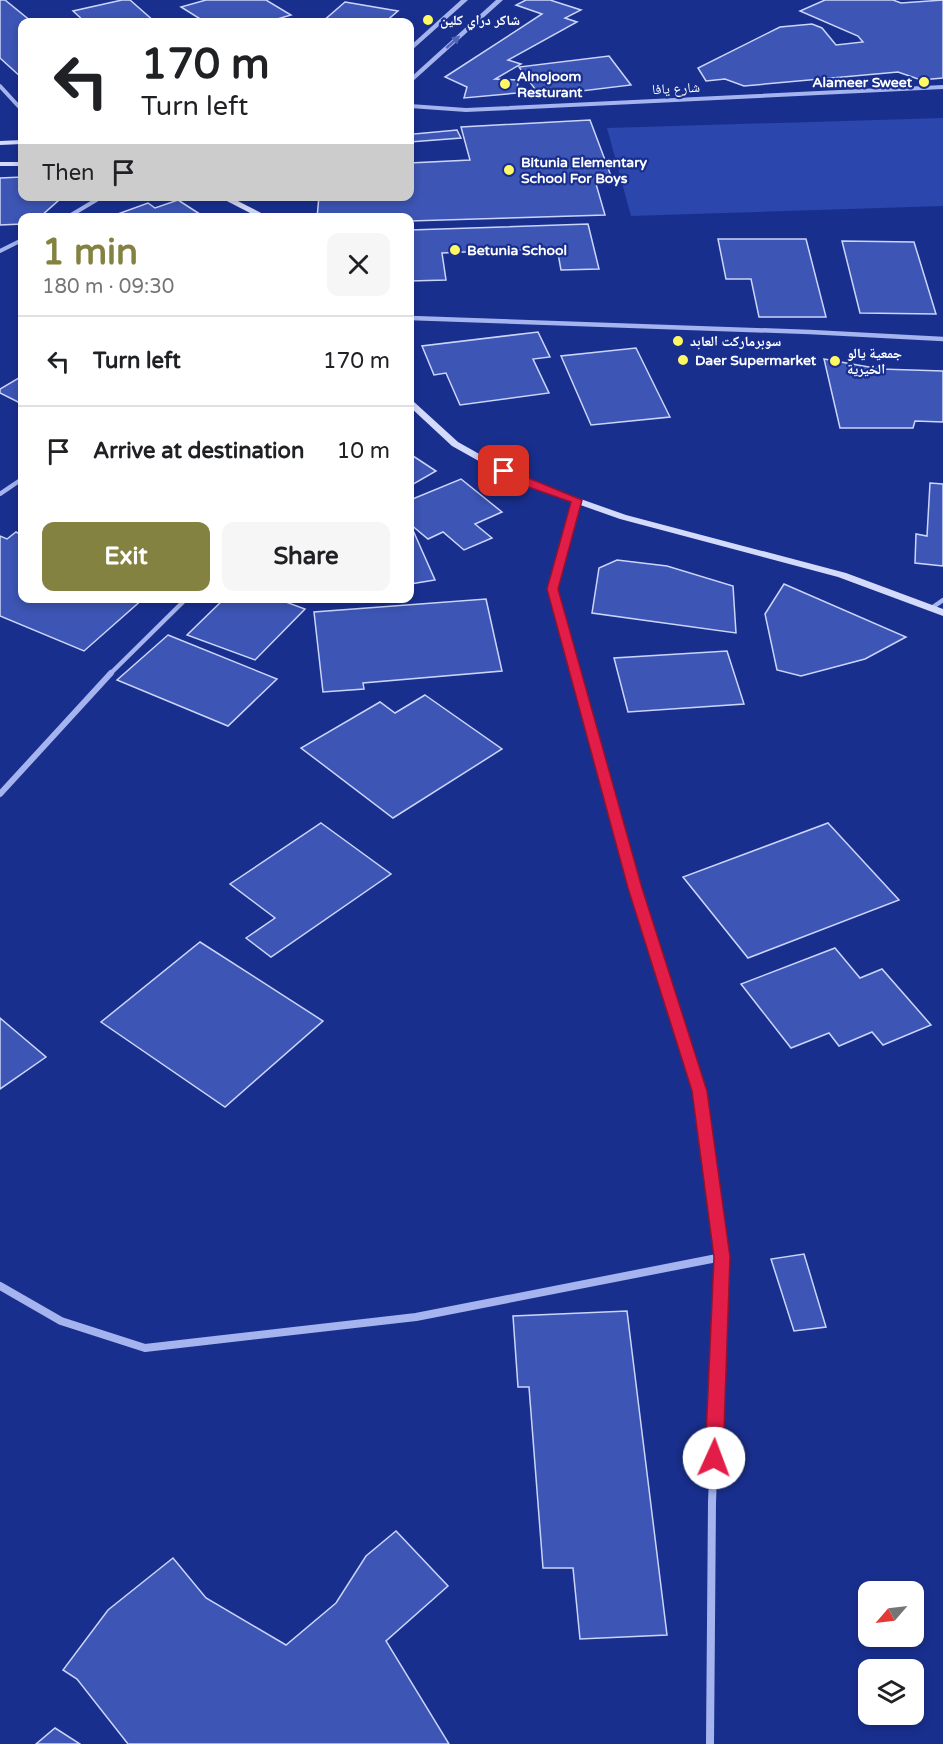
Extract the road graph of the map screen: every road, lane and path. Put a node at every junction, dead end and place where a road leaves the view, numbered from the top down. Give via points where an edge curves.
1 (465, 0) edge
2 (500, 0) edge
3 (414, 45) edge
4 (414, 77) edge
5 (0, 86) edge
6 (943, 87) edge
7 (18, 106) edge
8 (414, 106) edge
9 (18, 142) edge
10 (0, 143) edge
11 (0, 164) edge
12 (18, 164) edge
13 (95, 201) edge
14 (232, 201) edge
15 (251, 201) edge
16 (74, 213) edge
17 (259, 213) joint
18 (18, 242) edge
19 (0, 251) edge
20 (414, 318) edge
21 (943, 339) edge
22 (414, 407) edge
23 (18, 482) edge
24 (0, 494) edge
25 (577, 500) junction
26 (943, 600) edge
27 (182, 603) edge
28 (933, 608) junction
29 (943, 613) edge
30 (0, 794) edge
31 (722, 1257) junction
32 (0, 1286) edge
33 (710, 1744) edge

1 - 3 street
4 -> 2 street
5 - 7 street
6 - 8 street, شارع يافا via 466,111
9 - 10 main road
11 - 12 main road
13 - 16 street
14 - 17 main road
15 - 17 main road
18 - 19 street
20 - 21 street
22 - 25 main road via 455,444 521,481
23 - 24 street
25 - 28 main road via 623,517 842,575
25 - 31 street via 552,589 635,888 700,1091
26 - 28 street
27 - 30 street via 134,648
28 - 29 main road
31 - 32 street via 416,1317 145,1348 61,1321
31 - 33 street via 712,1502

